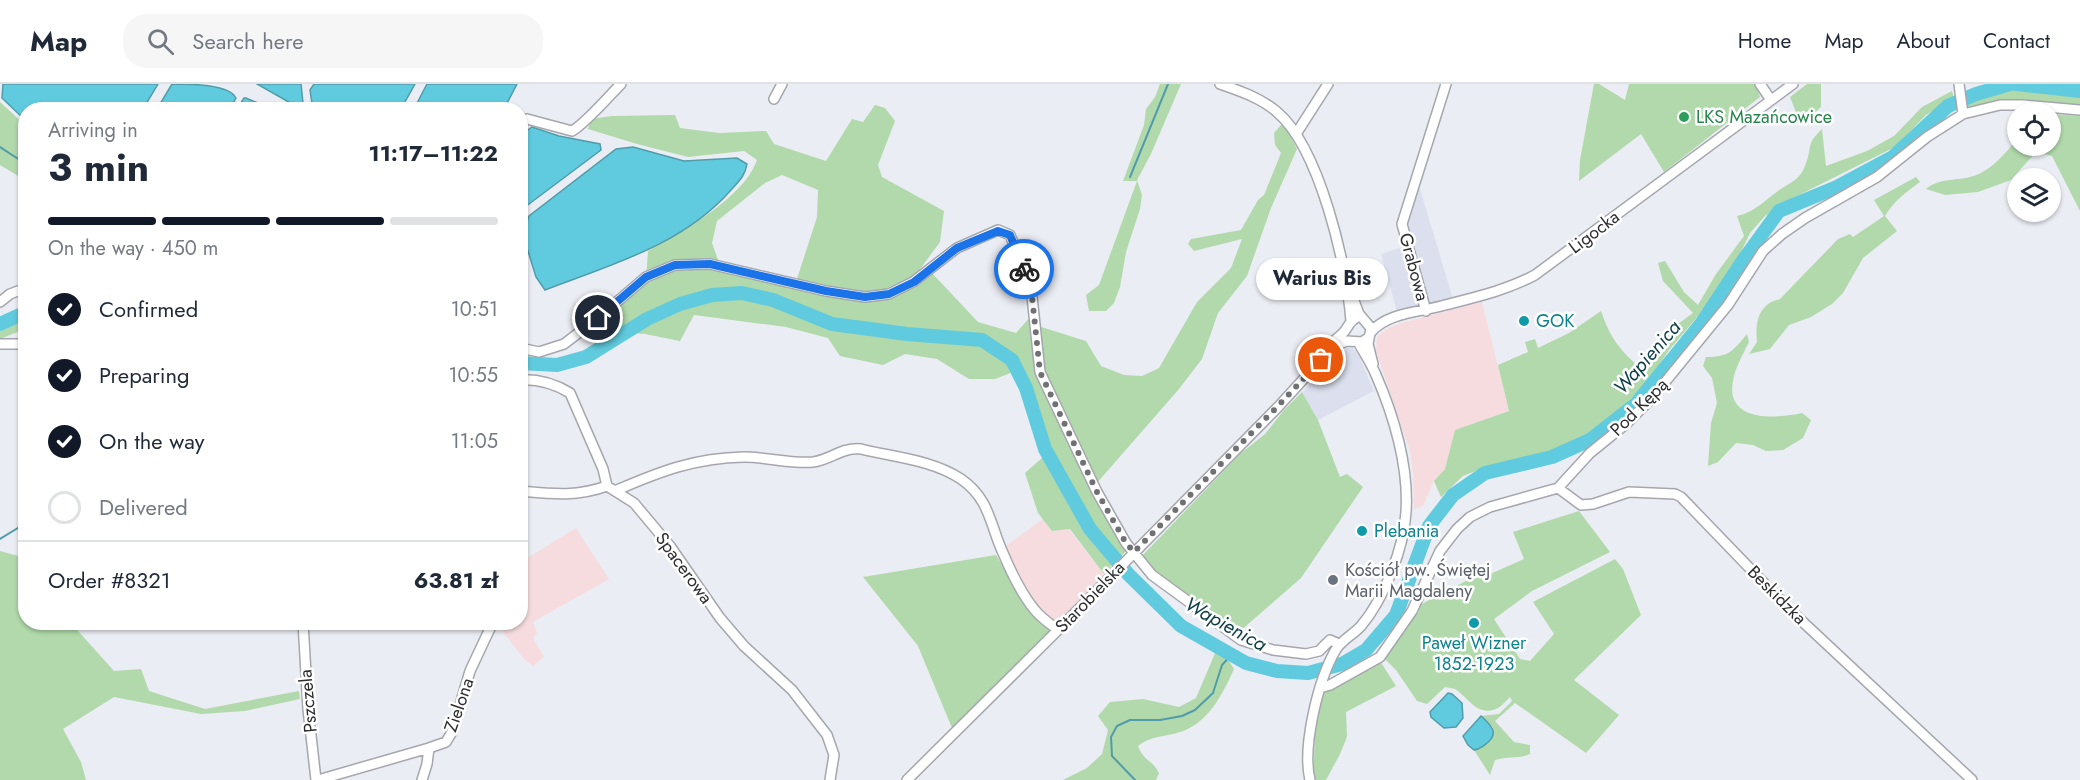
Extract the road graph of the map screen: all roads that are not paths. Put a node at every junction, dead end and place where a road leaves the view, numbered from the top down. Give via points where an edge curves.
1 (621, 84) edge
2 (782, 84) edge
3 (1220, 84) edge
4 (1328, 84) edge
5 (1446, 84) edge
6 (1760, 84) edge
7 (1793, 84) edge
8 (1959, 84) edge
9 (774, 99) dead end
10 (1771, 100) junction
11 (2080, 110) edge
12 (1963, 114) junction
13 (528, 119) edge
14 (1296, 134) junction
15 (1348, 285) junction
16 (18, 291) edge
17 (0, 302) edge
18 (1426, 311) junction
19 (1396, 316) junction
20 (1366, 320) junction
21 (1349, 325) junction
22 (1363, 338) junction
23 (0, 344) edge
24 (18, 344) edge
25 (528, 350) edge
26 (1321, 360) junction
27 (528, 380) edge
28 (607, 486) junction
29 (1558, 488) junction
30 (617, 490) junction
31 (528, 492) edge
32 (1131, 555) junction
33 (303, 630) edge
34 (489, 630) edge
35 (1058, 630) junction
36 (1339, 644) junction
37 (1321, 684) junction
38 (429, 748) junction
39 (1307, 778) edge
40 (909, 779) edge
41 (317, 780) edge
42 (422, 780) edge
43 (830, 780) edge
44 (1972, 780) edge

1 - 13 street via 572,131
2 - 9 street
3 - 14 street via 1278,112
4 - 14 street
5 - 18 street, Grabowa via 1402,224
6 - 10 street
7 - 10 street, Ligocka
8 - 12 street
10 - 18 street, Ligocka via 1535,275
11 - 12 street, Pod Kępą via 2000,105
12 - 29 street, Pod Kępą via 1877,177 1805,218 1763,251 1728,305 1652,399 1590,453
14 - 15 street via 1329,211
15 - 20 street via 1359,314
15 - 21 street
16 - 17 street
18 - 19 street, Ligocka
19 - 20 street
19 - 22 street, Ligocka
20 - 21 street via 1357,318
20 - 22 street
21 - 22 street via 1348,336
21 - 26 street via 1330,343
22 - 26 street, Ligocka via 1339,344
22 - 36 street via 1403,463 1405,521 1402,541 1370,615
23 - 24 street
25 - 32 street via 538,352 564,344 646,277 675,265 710,264 865,297 889,294 914,282 957,248 1004,232 1010,235 1031,287 1040,372
26 - 32 street, Starobielska
27 - 28 street via 559,386 570,393
28 - 30 street, Spacerowa
28 - 31 street via 570,495
29 - 37 street via 1490,507 1470,517 1440,551 1412,611 1380,657 1330,685
29 - 44 street, Beskidzka via 1581,505 1629,492 1681,497 1789,609
30 - 35 street via 659,472 700,461 745,457 812,462 849,449 932,466 960,479 980,497 1016,581 1034,610
30 - 43 street, Spacerowa via 634,503 670,546 744,646 792,690 828,735 834,755
32 - 35 street, Starobielska
32 - 36 street via 1241,640 1273,650 1306,654 1319,651 1330,640
33 - 41 street, Pszczela
34 - 38 street, Zielona via 470,671 452,732 446,742
35 - 40 street, Starobielska
36 - 37 street
37 - 39 street via 1313,714
38 - 41 street
38 - 42 street, Zielona

